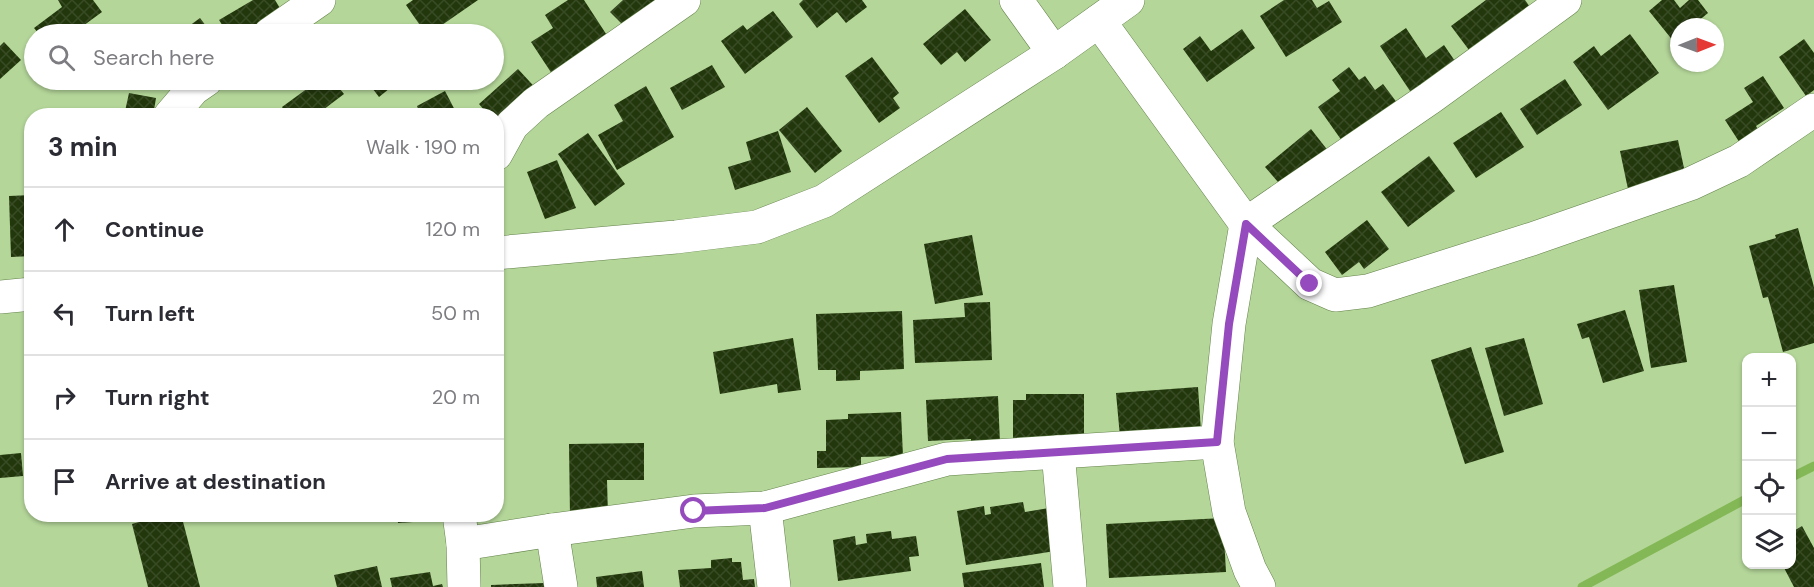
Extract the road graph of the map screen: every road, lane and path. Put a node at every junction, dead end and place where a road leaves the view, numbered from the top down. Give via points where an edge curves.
1 (319, 0) edge
2 (684, 0) edge
3 (1016, 0) edge
4 (1128, 0) edge
5 (1565, 0) edge
6 (1099, 21) junction
7 (284, 24) edge
8 (1054, 53) junction
9 (191, 90) edge
10 (177, 108) edge
11 (1814, 110) edge
12 (504, 140) edge
13 (1246, 224) junction
14 (504, 252) edge
15 (24, 295) edge
16 (0, 297) edge
17 (1217, 442) junction
18 (1058, 452) junction
19 (765, 508) junction
20 (461, 529) edge
21 (552, 530) junction
22 (464, 587) edge
23 (561, 587) edge
24 (774, 587) edge
25 (1070, 587) edge
26 (1259, 587) edge

1 - 7 street
2 - 12 street via 536,104 512,125
3 - 8 street
4 - 6 street
5 - 13 street
6 - 8 street
6 - 13 street
8 - 14 street via 824,201 757,227
9 - 10 street
11 - 13 street via 1739,161 1690,184 1368,291 1335,295 1310,284
13 - 17 street via 1229,324
15 - 16 street
17 - 18 street
17 - 26 street via 1229,512
18 - 19 street via 947,459
18 - 25 street
19 - 21 street via 694,511
19 - 24 street
20 - 21 street
20 - 22 street
21 - 23 street

